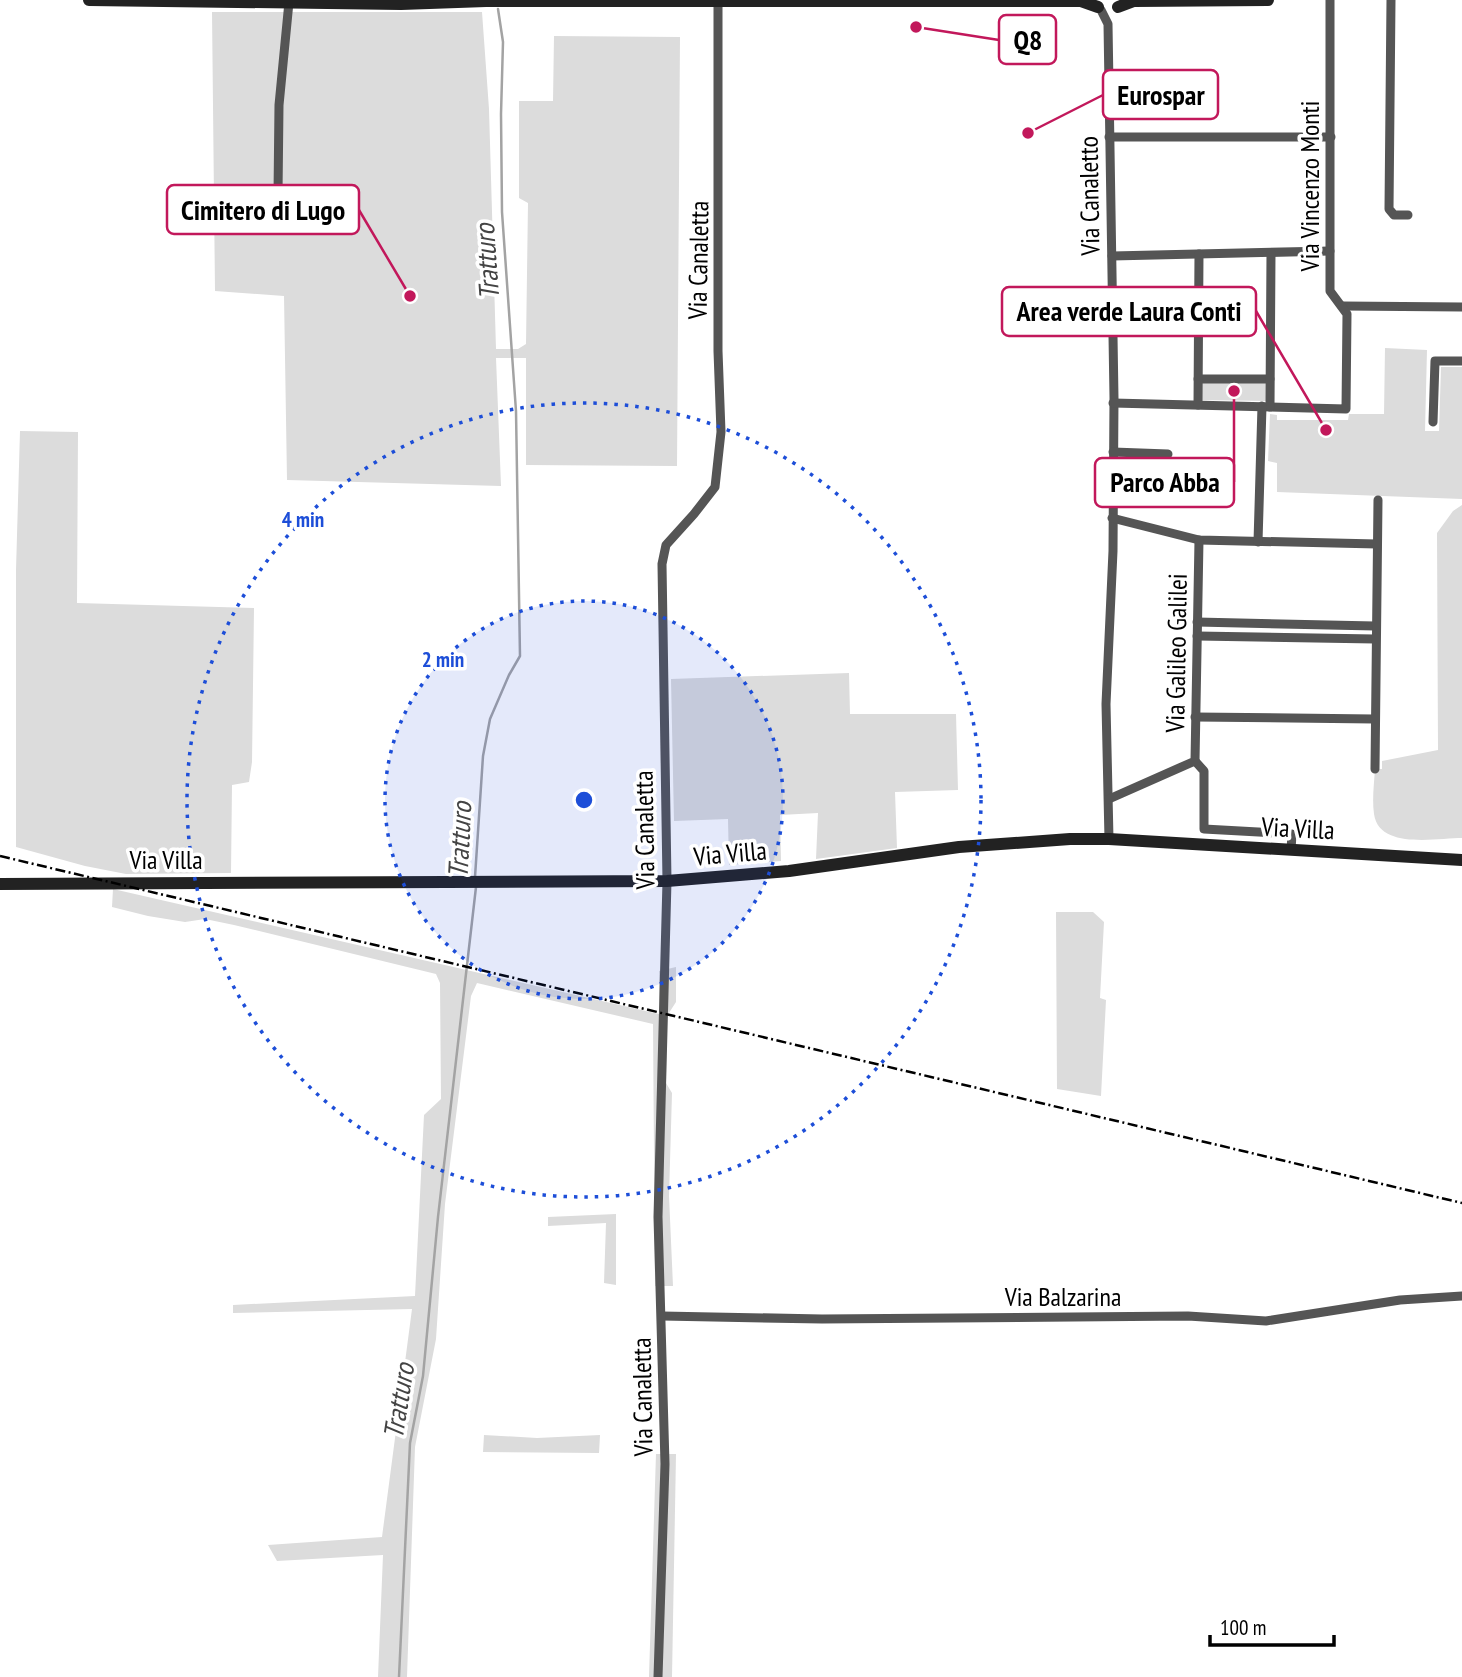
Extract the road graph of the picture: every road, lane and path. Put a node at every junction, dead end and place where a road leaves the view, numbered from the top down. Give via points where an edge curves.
1 (89, 0) edge
2 (458, 0) edge
3 (1082, 0) edge
4 (1134, 0) edge
5 (1154, 0) edge
6 (1268, 0) edge
7 (1330, 0) edge
8 (1391, 0) edge
9 (486, 1) edge
10 (718, 1) edge
11 (289, 2) junction
12 (405, 2) edge
13 (1098, 6) edge
14 (1118, 6) edge
15 (1108, 24) junction
16 (1109, 137) junction
17 (1331, 137) junction
18 (338, 198) dead end
19 (1408, 215) dead end
20 (1330, 251) junction
21 (1271, 253) junction
22 (1199, 254) junction
23 (1112, 256) junction
24 (1343, 306) junction
25 (1462, 307) edge
26 (1462, 361) edge
27 (1198, 379) junction
28 (1270, 379) junction
29 (1113, 403) junction
30 (1198, 405) junction
31 (1266, 406) junction
32 (1433, 422) dead end
33 (1113, 452) junction
34 (1168, 454) dead end
35 (1378, 500) dead end
36 (1112, 518) junction
37 (1199, 540) junction
38 (1258, 542) junction
39 (1377, 544) junction
40 (1197, 622) junction
41 (1375, 626) junction
42 (1197, 636) junction
43 (1375, 639) junction
44 (1195, 717) junction
45 (1374, 719) junction
46 (1195, 761) junction
47 (1374, 769) dead end
48 (1109, 799) junction
49 (1110, 839) junction
50 (1291, 850) junction
51 (1462, 860) edge
52 (667, 881) junction
53 (0, 884) edge
54 (1462, 1296) edge
55 (662, 1316) junction
56 (658, 1677) edge

1 - 11 street
2 - 9 street
2 - 12 street
3 - 10 street
3 - 13 street
4 - 5 street
4 - 14 street
5 - 6 street
7 - 17 street, Via Vincenzo Monti
8 - 19 street via 1389,209 1394,215
9 - 10 street
10 - 52 street, Via Canaletta via 721,432 715,487 666,545 662,564
11 - 12 street
11 - 18 street via 279,105 278,194
13 - 14 street via 1108,13
13 - 15 street, Via Canaletto
14 - 15 street, Via Canaletto
15 - 16 street, Via Canaletto
16 - 17 street
16 - 23 street, Via Canaletto
17 - 20 street, Via Vincenzo Monti
20 - 21 street
20 - 24 street, Via Vincenzo Monti via 1330,291
21 - 22 street
21 - 28 street
22 - 23 street
22 - 27 street
23 - 29 street, Via Canaletto
24 - 25 street
24 - 31 street, Via Vincenzo Monti via 1347,314 1346,409
26 - 32 street via 1434,361
27 - 28 street
27 - 30 street
28 - 31 street
29 - 30 street
29 - 33 street, Via Canaletto
30 - 31 street
31 - 38 street
33 - 34 street
33 - 36 street, Via Canaletto
35 - 39 street
36 - 37 street, Via Galileo Galilei
36 - 48 street, Via Canaletto via 1106,704
37 - 38 street
37 - 40 street, Via Galileo Galilei
38 - 39 street
39 - 41 street
40 - 41 street
40 - 42 street, Via Galileo Galilei
41 - 43 street
42 - 43 street
42 - 44 street, Via Galileo Galilei
43 - 45 street
44 - 45 street
44 - 46 street, Via Galileo Galilei
45 - 47 street
46 - 48 street, Via Galileo Galilei
46 - 50 street via 1204,771 1204,829 1292,834
48 - 49 street, Via Canaletto
49 - 50 street, Via Villa
49 - 52 street, Via Villa via 959,847 789,871
50 - 51 street, Via Villa
52 - 53 street, Via Villa
52 - 55 street, Via Canaletta via 657,1217
54 - 55 street, Via Balzarina via 1400,1300 1266,1321 1188,1316
55 - 56 street, Via Canaletta via 665,1464

